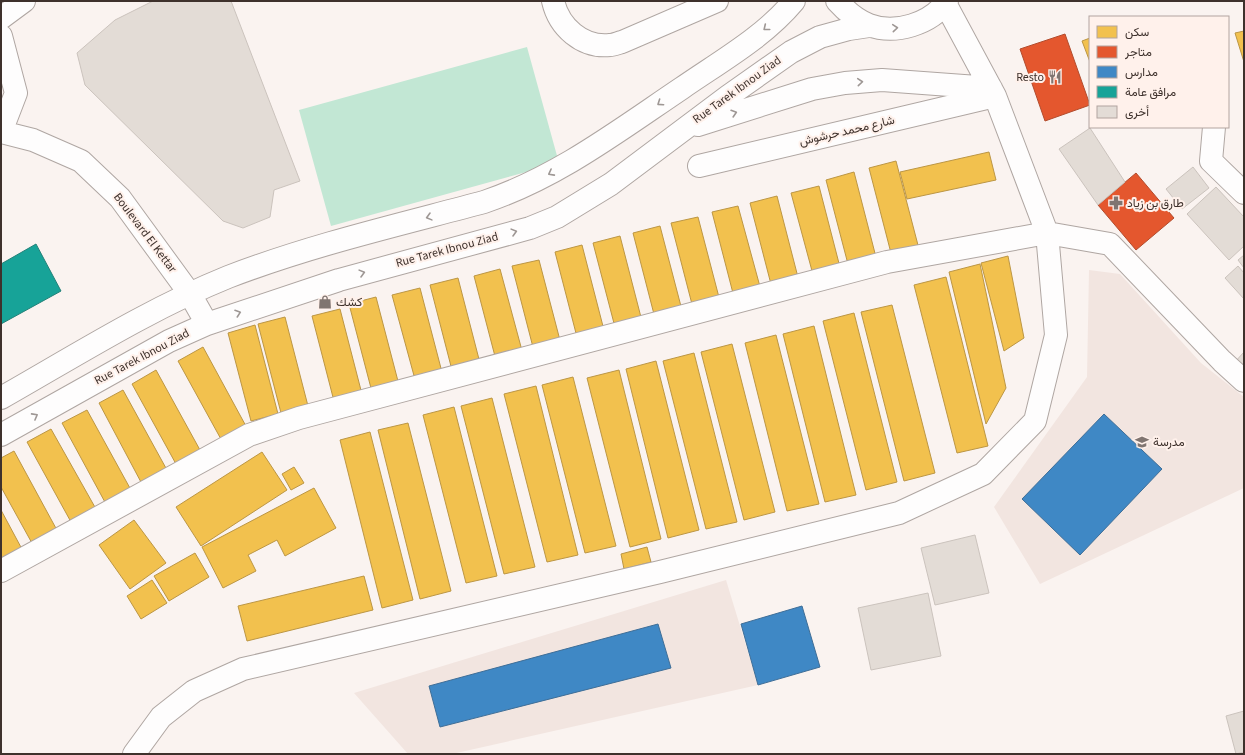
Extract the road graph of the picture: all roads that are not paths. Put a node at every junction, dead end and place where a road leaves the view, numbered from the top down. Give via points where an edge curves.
1 (24, 1) edge
2 (553, 1) edge
3 (718, 1) edge
4 (794, 1) edge
5 (837, 1) edge
6 (946, 2) edge
7 (1, 18) edge
8 (869, 26) junction
9 (1, 36) edge
10 (993, 92) junction
11 (1214, 128) edge
12 (684, 129) junction
13 (1, 132) edge
14 (699, 166) dead end
15 (1244, 193) edge
16 (1047, 233) junction
17 (190, 294) junction
18 (207, 324) junction
19 (1244, 381) edge
20 (1, 398) edge
21 (1, 434) edge
22 (1, 571) edge
23 (134, 754) edge

1 - 7 street
2 - 3 street via 562,23 576,37 593,44 609,45 622,42
4 -> 17 street via 770,26 743,46 594,147 531,184 484,202 276,260
5 - 8 street via 850,15
8 -> 6 street via 890,29 911,26 930,18
6 - 10 street
8 - 12 street, Rue Tarek Ibnou Ziad via 820,37 791,52
9 - 13 street via 16,93
12 -> 10 street via 812,89 845,83 882,80
10 - 14 street, شارع محمد حرشوش
10 - 16 street
11 - 15 street via 1211,161
18 -> 12 street, Rue Tarek Ibnou Ziad via 339,280 530,228 557,217 611,184
13 - 17 street, Boulevard El Kettar via 33,140 81,161 120,198
16 - 19 street via 1110,244
16 - 22 street via 887,262 299,418 249,435
16 - 23 street via 1056,335 1035,421 984,474 899,512 660,572 243,669 194,691 161,717
17 - 18 street, Boulevard El Kettar
17 - 20 street via 160,308
21 -> 18 street, Rue Tarek Ibnou Ziad

